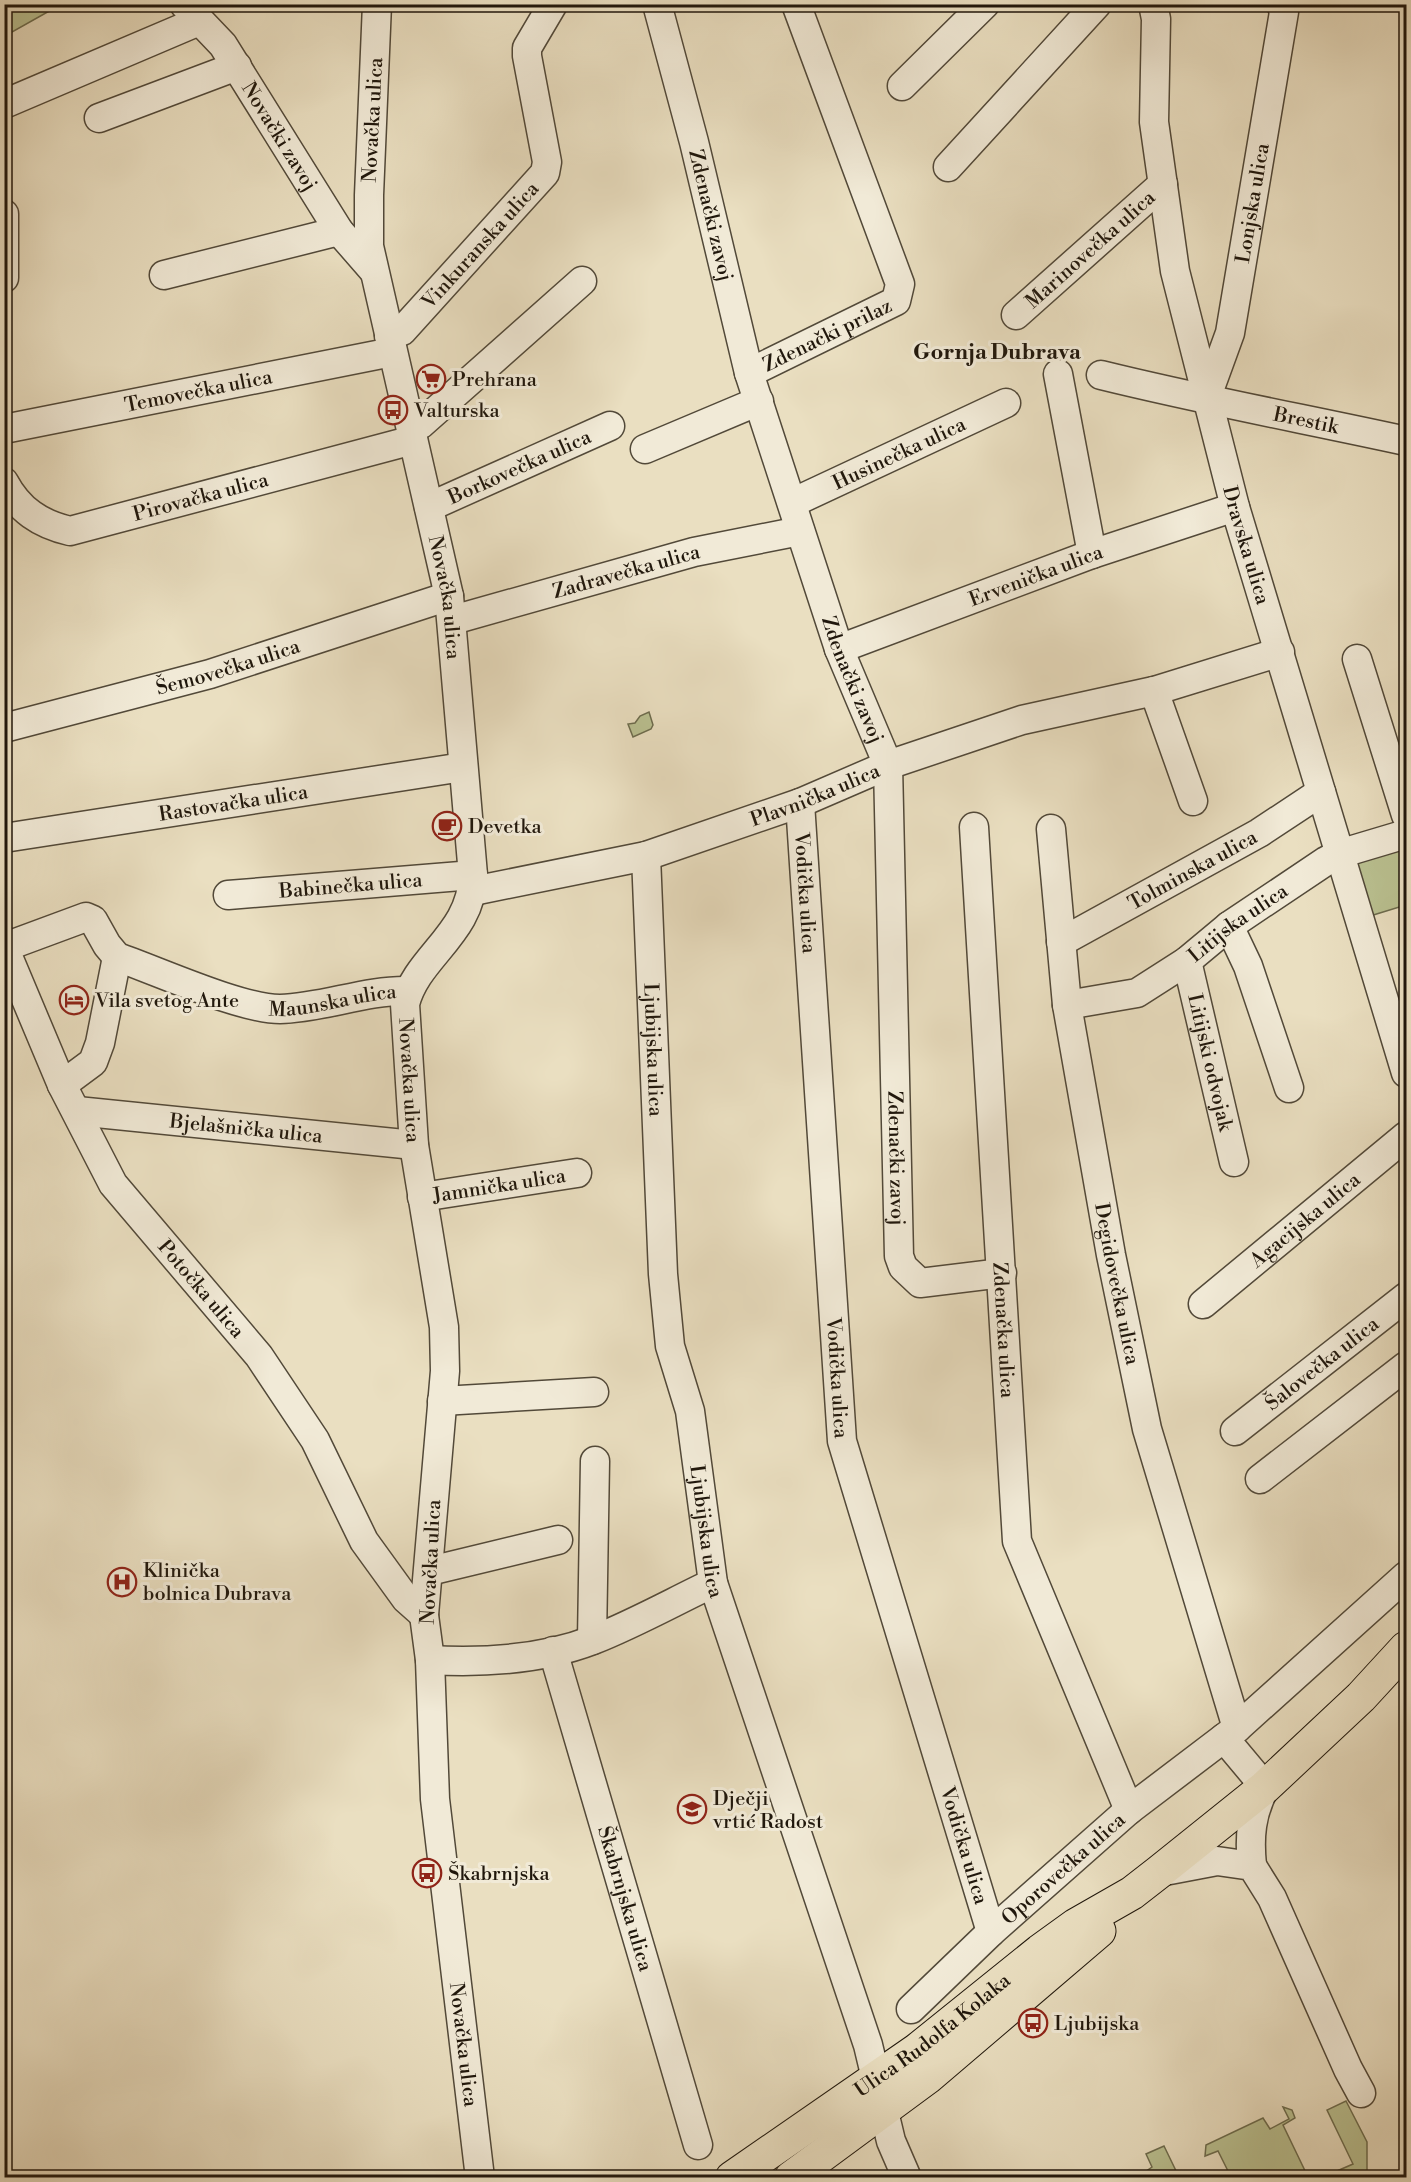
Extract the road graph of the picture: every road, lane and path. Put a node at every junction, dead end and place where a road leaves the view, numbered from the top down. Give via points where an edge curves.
1 (377, 4) edge
2 (553, 4) edge
3 (657, 4) edge
4 (796, 4) edge
5 (985, 4) edge
6 (1096, 4) edge
7 (1153, 4) edge
8 (1281, 4) edge
9 (191, 13) edge
10 (237, 66) junction
11 (902, 86) dead end
12 (4, 104) edge
13 (99, 118) dead end
14 (948, 167) dead end
15 (1163, 184) junction
16 (4, 214) edge
17 (339, 231) junction
18 (373, 270) junction
19 (164, 275) dead end
20 (4, 278) edge
21 (582, 281) dead end
22 (1016, 315) dead end
23 (390, 344) junction
24 (750, 373) junction
25 (1058, 374) dead end
26 (1101, 375) dead end
27 (1206, 399) junction
28 (759, 401) junction
29 (1006, 403) dead end
30 (610, 426) dead end
31 (4, 429) edge
32 (412, 434) junction
33 (1407, 441) edge
34 (645, 449) dead end
35 (4, 482) edge
36 (792, 503) junction
37 (429, 507) junction
38 (1235, 507) junction
39 (800, 531) junction
40 (1092, 554) junction
41 (451, 608) junction
42 (839, 649) junction
43 (1280, 652) junction
44 (1357, 660) dead end
45 (1154, 691) junction
46 (4, 729) edge
47 (888, 765) junction
48 (463, 767) junction
49 (1321, 792) junction
50 (1193, 801) dead end
51 (800, 803) junction
52 (1407, 815) edge
53 (974, 827) dead end
54 (1051, 829) dead end
55 (1407, 834) edge
56 (4, 838) edge
57 (1339, 854) junction
58 (646, 856) junction
59 (473, 883) junction
60 (228, 895) dead end
61 (1229, 926) junction
62 (1061, 942) junction
63 (5, 947) edge
64 (117, 957) junction
65 (1186, 961) junction
66 (408, 991) junction
67 (1067, 1005) junction
68 (1407, 1073) edge
69 (63, 1085) junction
70 (1290, 1088) dead end
71 (76, 1111) junction
72 (1407, 1136) edge
73 (414, 1144) junction
74 (1234, 1162) dead end
75 (577, 1173) dead end
76 (422, 1197) junction
77 (1002, 1273) junction
78 (1407, 1297) edge
79 (1203, 1304) dead end
80 (1407, 1366) edge
81 (594, 1392) dead end
82 (442, 1401) junction
83 (1235, 1431) dead end
84 (595, 1461) dead end
85 (1260, 1479) dead end
86 (558, 1540) dead end
87 (429, 1567) junction
88 (1407, 1576) edge
89 (713, 1583) junction
90 (424, 1615) junction
91 (592, 1640) junction
92 (1407, 1648) edge
93 (554, 1651) junction
94 (430, 1660) junction
95 (1231, 1733) junction
96 (1265, 1787) junction
97 (1129, 1810) junction
98 (1252, 1866) junction
99 (1159, 1872) junction
100 (1132, 1893) junction
101 (991, 1932) junction
102 (911, 2009) dead end
103 (876, 2079) junction
104 (1361, 2093) dead end
105 (883, 2112) junction
106 (698, 2145) dead end
107 (480, 2178) edge
108 (732, 2178) edge
109 (791, 2178) edge
110 (907, 2178) edge

1 - 18 street, Novačka ulica via 368,224
2 - 23 street, Vinkuranska ulica via 526,56 547,162 545,173
3 - 24 street, Zdenački zavoj
4 - 24 street, Zdenački prilaz via 900,284 900,294 896,301
5 - 11 street
6 - 14 street
7 - 15 street, Dravska ulica via 1154,122
8 - 27 street, Lonjska ulica via 1284,12 1230,333
9 - 10 street, Novački zavoj via 223,45
9 - 12 street
10 - 13 street
10 - 17 street, Novački zavoj
15 - 22 street, Marinovečka ulica
15 - 27 street, Dravska ulica via 1175,271
16 - 20 street
17 - 18 street, Novački zavoj
17 - 19 street
18 - 23 street, Novačka ulica
21 - 32 street
23 - 31 street, Temovečka ulica
23 - 32 street, Novačka ulica
24 - 28 street, Zdenački zavoj
25 - 40 street
26 - 27 street, Brestik
27 - 33 street, Brestik
27 - 38 street, Dravska ulica
28 - 34 street
28 - 36 street, Zdenački zavoj
29 - 36 street, Husinečka ulica
30 - 37 street, Borkovečka ulica
32 - 35 street, Pirovačka ulica via 70,531 48,526 26,511
32 - 37 street, Novačka ulica
36 - 39 street, Zdenački zavoj
37 - 41 street, Novačka ulica
38 - 40 street, Ervenička ulica
38 - 43 street, Dravska ulica
39 - 41 street, Zadravečka ulica
39 - 42 street, Zdenački zavoj
40 - 42 street, Ervenička ulica
41 - 46 street, Šemovečka ulica
41 - 48 street, Novačka ulica
42 - 47 street, Zdenački zavoj
43 - 45 street, Plavnička ulica
43 - 49 street, Dravska ulica
44 - 52 street
45 - 47 street, Plavnička ulica via 1022,720
45 - 50 street
47 - 51 street, Plavnička ulica
47 - 77 street, Zdenački zavoj via 899,1256 903,1267 920,1284
48 - 56 street, Rastovačka ulica
48 - 59 street, Novačka ulica
49 - 57 street, Dravska ulica
49 - 62 street, Tolminska ulica via 1259,834
51 - 58 street, Plavnička ulica
51 - 101 street, Vodička ulica via 842,1441
53 - 77 street, Zdenačka ulica
54 - 62 street, Degidovečka ulica
55 - 57 street, Litijska ulica
57 - 61 street, Litijska ulica
57 - 68 street, Dravska ulica
58 - 59 street, Plavnička ulica
58 - 89 street, Ljubijska ulica via 663,1274 670,1346 690,1411
59 - 60 street, Babinečka ulica
59 - 66 street, Novačka ulica via 453,932
61 - 65 street, Litijska ulica
61 - 70 street via 1248,966
62 - 67 street, Degidovečka ulica
63 - 64 street via 86,917 93,920
63 - 69 street, Potočka ulica
64 - 66 street, Maunska ulica via 244,1003 279,1009 384,991
64 - 69 street via 93,1062
65 - 67 street, Litijska ulica via 1137,993
65 - 74 street, Litijski odvojak
66 - 73 street, Novačka ulica via 405,1004
67 - 95 street, Degidovečka ulica via 1147,1429
69 - 71 street, Potočka ulica
71 - 73 street, Bjelašnička ulica
71 - 90 street, Potočka ulica via 114,1184 259,1356 289,1399 315,1440 364,1541 406,1599
72 - 79 street, Agacijska ulica
73 - 76 street, Novačka ulica
75 - 76 street, Jamnička ulica
76 - 82 street, Novačka ulica via 444,1327
77 - 97 street, Zdenačka ulica via 1017,1541
78 - 83 street, Šalovečka ulica
80 - 85 street
81 - 82 street
82 - 87 street, Novačka ulica
84 - 91 street
86 - 87 street via 438,1569
87 - 90 street, Novačka ulica
88 - 95 street, Oporovečka ulica
89 - 91 street
89 - 103 street, Ljubijska ulica
90 - 94 street, Novačka ulica
91 - 93 street
92 - 96 main road, Ulica Rudolfa Kolaka
93 - 94 street via 500,1660
93 - 106 street, Škabrnjska ulica
94 - 107 street, Novačka ulica via 435,1799
95 - 96 street
95 - 97 street, Oporovečka ulica
96 - 98 street, Ulica Rudolfa Kolaka via 1250,1828
96 - 99 main road, Ulica Rudolfa Kolaka
97 - 101 street, Oporovečka ulica
98 - 99 street, Ulica Rudolfa Kolaka via 1217,1861
98 - 104 street, Ulica Rudolfa Kolaka via 1272,1898
99 - 100 main road, Ulica Rudolfa Kolaka
100 - 103 main road, Ulica Rudolfa Kolaka via 1040,1951
100 - 105 main road, Ulica Rudolfa Kolaka via 1088,1942
101 - 102 street, Oporovečka ulica
103 - 105 street, Ljubijska ulica
103 - 108 main road, Ulica Rudolfa Kolaka
105 - 109 main road, Ulica Rudolfa Kolaka
105 - 110 street, Ljubijska ulica

